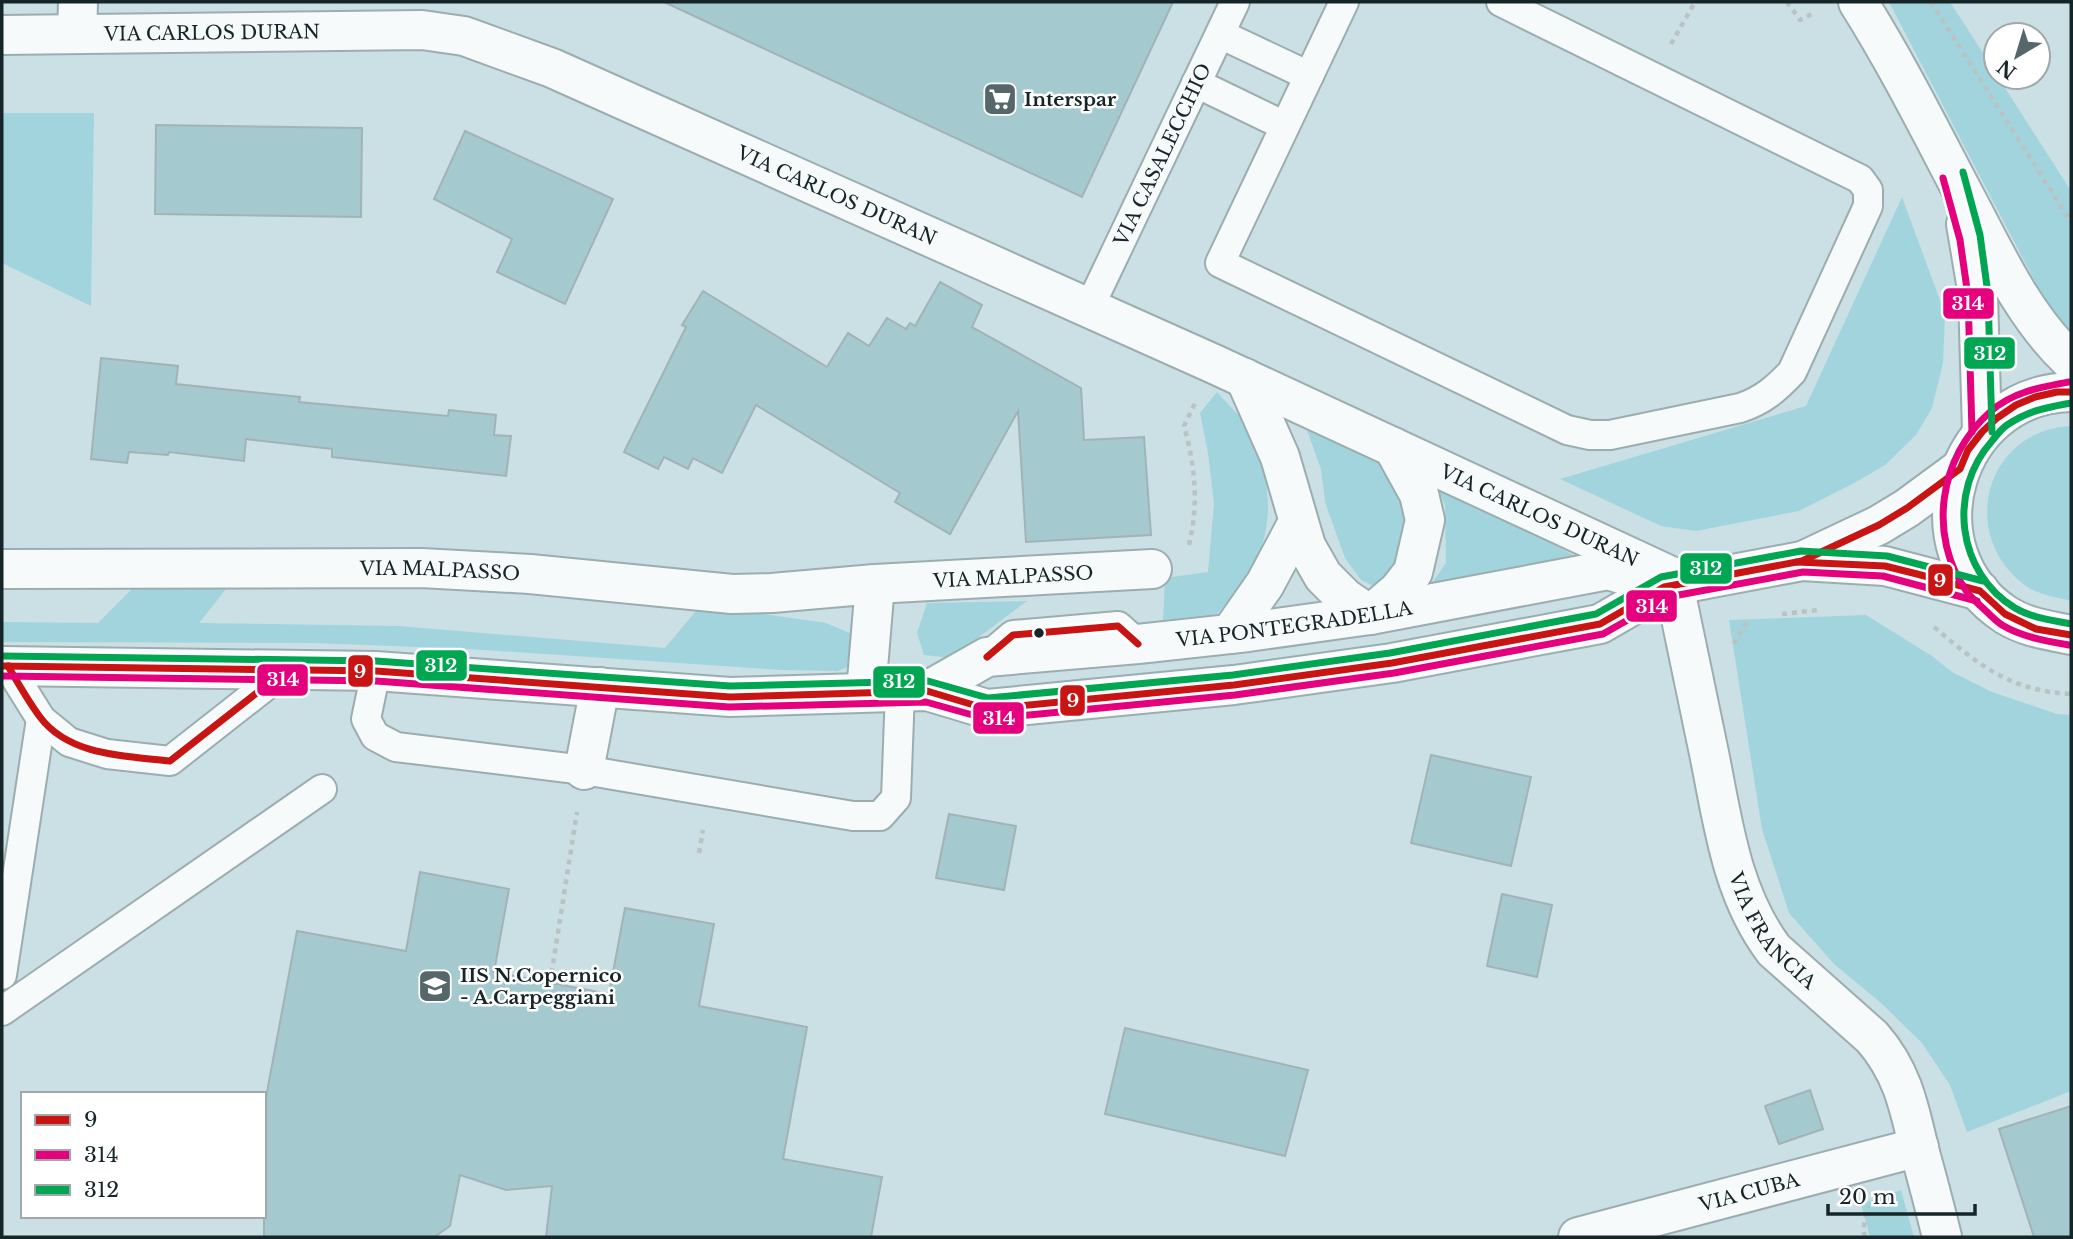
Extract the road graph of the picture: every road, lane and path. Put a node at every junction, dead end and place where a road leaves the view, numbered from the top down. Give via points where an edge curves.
1 (1235, 2) edge
2 (1344, 2) edge
3 (1501, 2) edge
4 (1858, 2) edge
5 (1931, 2) edge
6 (430, 16) edge
7 (78, 18) edge
8 (1220, 34) junction
9 (2, 35) edge
10 (1309, 76) junction
11 (1196, 83) junction
12 (1285, 125) junction
13 (1953, 175) junction
14 (2071, 222) edge
15 (1089, 308) junction
16 (2071, 361) edge
17 (1245, 378) junction
18 (2071, 392) edge
19 (1982, 432) junction
20 (1393, 447) junction
21 (1960, 469) junction
22 (1298, 522) junction
23 (1802, 561) junction
24 (2, 569) edge
25 (1152, 569) dead end
26 (875, 584) junction
27 (1674, 585) junction
28 (1980, 591) junction
29 (1825, 610) dead end
30 (1370, 615) junction
31 (1774, 615) dead end
32 (1762, 616) dead end
33 (1926, 621) dead end
34 (1230, 634) junction
35 (2071, 635) edge
36 (1374, 665) junction
37 (5, 666) edge
38 (1692, 668) junction
39 (286, 670) junction
40 (376, 671) junction
41 (600, 687) junction
42 (898, 691) junction
43 (2071, 694) edge
44 (41, 719) junction
45 (584, 770) junction
46 (322, 789) dead end
47 (2, 975) edge
48 (550, 983) dead end
49 (2, 1011) edge
50 (1919, 1147) junction
51 (1578, 1237) edge
52 (1942, 1237) edge

1 - 8 lane, VIA CASALECCHIO
2 - 10 lane
3 - 12 lane via 1860,179 1868,190 1868,206 1792,372 1756,403 1609,435 1567,430 1220,263
4 - 13 street
5 - 14 path
6 - 7 street, VIA CARLOS DURAN
6 - 15 street, VIA CARLOS DURAN via 464,36 552,68
7 - 9 street, VIA CARLOS DURAN
8 - 10 lane
8 - 11 lane, VIA CASALECCHIO
10 - 12 lane
11 - 12 lane
11 - 15 lane, VIA CASALECCHIO
13 - 16 street via 2011,286
13 - 19 street via 1970,238 1978,295
15 - 17 street, VIA CARLOS DURAN
17 - 20 street, VIA CARLOS DURAN
17 - 22 street via 1280,457
18 - 19 street via 2035,397 2017,405
19 - 21 street
20 - 27 street, VIA CARLOS DURAN
20 - 30 street, VIA CARLOS DURAN via 1419,494 1425,520 1413,572
21 - 23 street, VIA PONTEGRADELLA via 1880,525
21 - 28 street via 1952,509 1954,537
22 - 30 street via 1323,576
22 - 34 street via 1265,584
23 - 27 street, VIA PONTEGRADELLA
23 - 28 street, VIA PONTEGRADELLA via 1885,566
24 - 26 street, VIA MALPASSO via 421,568 530,573 732,593
25 - 26 street, VIA MALPASSO
26 - 42 street
27 - 30 street, VIA PONTEGRADELLA via 1608,570
27 - 36 street, VIA PONTEGRADELLA via 1600,624
27 - 38 street, VIA FRANCIA
28 - 35 street via 2021,623
29 - 31 path
30 - 34 street, VIA PONTEGRADELLA
30 - 36 street
32 - 38 path via 1749,618 1722,662
33 - 43 path via 2001,677 2031,688
34 - 42 street, VIA PONTEGRADELLA via 987,657
36 - 42 street, VIA PONTEGRADELLA via 1234,685 986,709
37 - 39 street, VIA PONTEGRADELLA
37 - 44 lane
38 - 50 street, VIA FRANCIA via 1729,853 1754,919 1781,957 1884,1051 1902,1084
39 - 40 street, VIA PONTEGRADELLA
39 - 44 lane via 170,761 107,754 69,741
40 - 41 street, VIA PONTEGRADELLA
40 - 45 lane via 366,719 375,736 396,747
41 - 42 street, VIA PONTEGRADELLA via 730,697
41 - 45 street
42 - 45 lane via 896,798 880,816 853,816
44 - 47 lane
45 - 48 path
46 - 49 lane
50 - 51 street, VIA CUBA
50 - 52 street, VIA FRANCIA

